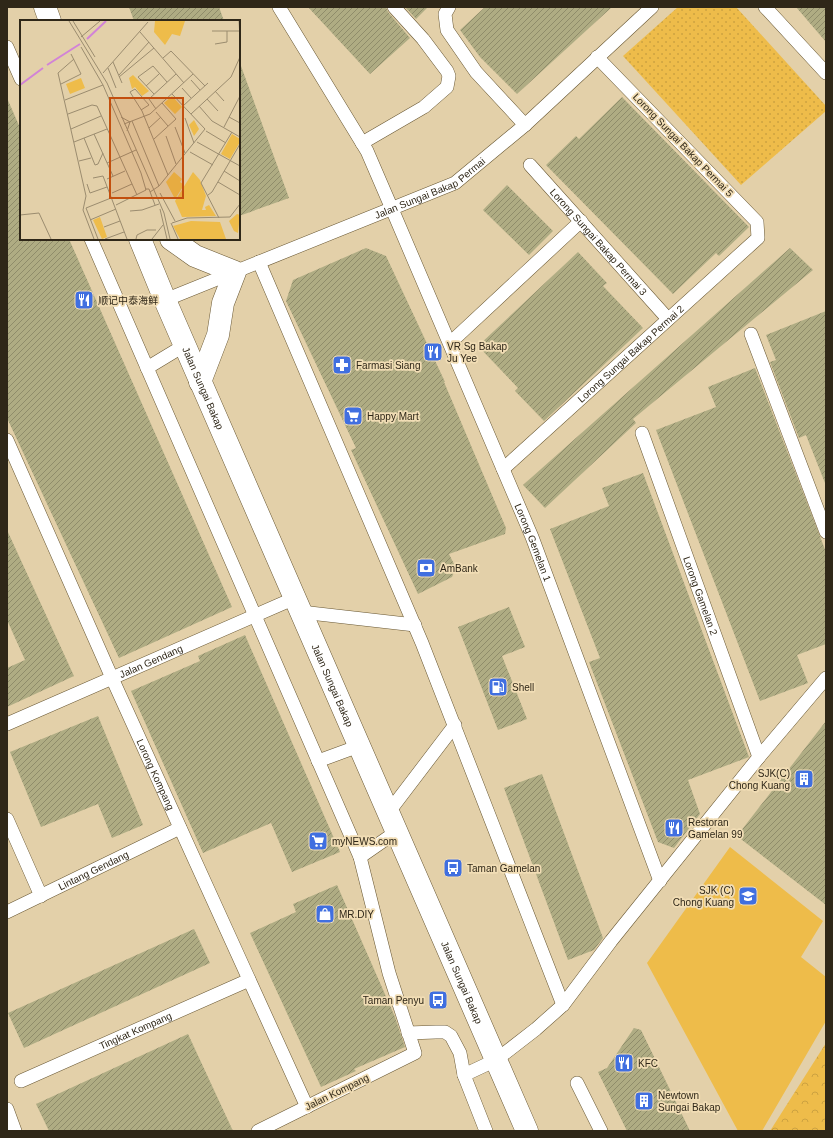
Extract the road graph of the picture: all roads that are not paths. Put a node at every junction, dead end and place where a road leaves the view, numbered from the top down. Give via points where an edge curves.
1 (45, 7) edge
2 (279, 7) edge
3 (394, 7) edge
4 (449, 7) edge
5 (652, 7) edge
6 (765, 7) edge
7 (50, 20) edge
8 (7, 47) edge
9 (597, 57) junction
10 (826, 73) edge
11 (20, 77) edge
12 (525, 125) junction
13 (362, 143) junction
14 (530, 165) dead end
15 (392, 209) junction
16 (581, 221) junction
17 (758, 238) joint
18 (91, 240) edge
19 (140, 240) edge
20 (172, 240) edge
21 (259, 262) junction
22 (235, 272) junction
23 (165, 300) junction
24 (668, 319) junction
25 (750, 334) dead end
26 (450, 343) junction
27 (184, 346) junction
28 (147, 368) junction
29 (200, 382) junction
30 (642, 433) dead end
31 (7, 440) edge
32 (503, 470) junction
33 (826, 532) edge
34 (298, 605) junction
35 (255, 616) junction
36 (414, 625) junction
37 (112, 678) junction
38 (826, 678) edge
39 (7, 724) edge
40 (455, 725) junction
41 (359, 746) junction
42 (759, 757) junction
43 (318, 761) junction
44 (7, 819) edge
45 (392, 822) junction
46 (180, 828) junction
47 (360, 857) junction
48 (660, 881) junction
49 (41, 896) junction
50 (7, 912) edge
51 (249, 980) junction
52 (563, 1005) junction
53 (408, 1033) junction
54 (496, 1060) junction
55 (464, 1075) junction
56 (21, 1081) dead end
57 (577, 1083) dead end
58 (307, 1107) junction
59 (7, 1109) edge
60 (15, 1131) edge
61 (258, 1131) edge
62 (486, 1131) edge
63 (527, 1131) edge
64 (601, 1131) edge

1 - 7 highway
2 - 13 street, Lorong Gemelan 1
3 - 13 street via 447,70 447,87 424,107
4 - 12 street via 445,14 447,30 476,72
5 - 9 street, Jalan Sungai Bakap Permai
6 - 10 street
8 - 11 street
9 - 12 street, Jalan Sungai Bakap Permai
9 - 17 street, Lorong Sungai Bakap Permai 5 via 757,222
12 - 15 street, Jalan Sungai Bakap Permai via 455,183
13 - 15 street, Lorong Gemelan 1
14 - 16 street, Lorong Sungai Bakap Permai 3
15 - 21 street, Jalan Sungai Bakap Permai
15 - 26 street, Lorong Gemelan 1
16 - 24 street, Lorong Sungai Bakap Permai 3
16 - 26 street
17 - 24 street, Lorong Sungai Bakap Permai 2
18 - 28 street
19 - 23 highway, Jalan Sungai Bakap
20 - 22 highway via 195,256
21 - 22 street, Jalan Sungai Bakap Permai
21 - 36 street
22 - 23 street, Jalan Sungai Bakap Permai
22 - 29 highway via 223,303 218,335
23 - 27 highway, Jalan Sungai Bakap
24 - 32 street, Lorong Sungai Bakap Permai 2
25 - 33 street
26 - 32 street, Lorong Gemelan 1
27 - 28 street
27 - 29 highway, Jalan Sungai Bakap
28 - 35 street
29 - 34 highway, Jalan Sungai Bakap
30 - 42 street, Lorong Gamelan 2
31 - 37 street, Lorong Kompang
32 - 48 street, Lorong Gemelan 1 via 537,552
34 - 35 street, Jalan Gendang
34 - 36 street
34 - 41 highway, Jalan Sungai Bakap
35 - 37 street, Jalan Gendang
35 - 43 street
36 - 40 street
37 - 39 street, Jalan Gendang
37 - 46 street, Lorong Kompang
38 - 42 street
40 - 45 street
40 - 52 street
41 - 43 street
41 - 45 highway, Jalan Sungai Bakap
42 - 48 street
43 - 47 street
44 - 49 street
45 - 47 street
45 - 54 highway, Jalan Sungai Bakap
46 - 49 street, Lintang Gendang
46 - 51 street, Lorong Kompang
47 - 53 street via 389,973
48 - 52 street
49 - 50 street, Lintang Gendang
51 - 56 street, Tingkat Kompang
51 - 58 street, Lorong Kompang
52 - 54 street
53 - 55 street via 445,1032 451,1036 460,1053
53 - 58 street, Jalan Kompang via 415,1053
54 - 55 street
54 - 63 highway, Jalan Sungai Bakap
55 - 62 street
57 - 64 street
58 - 61 street, Jalan Kompang
59 - 60 street

